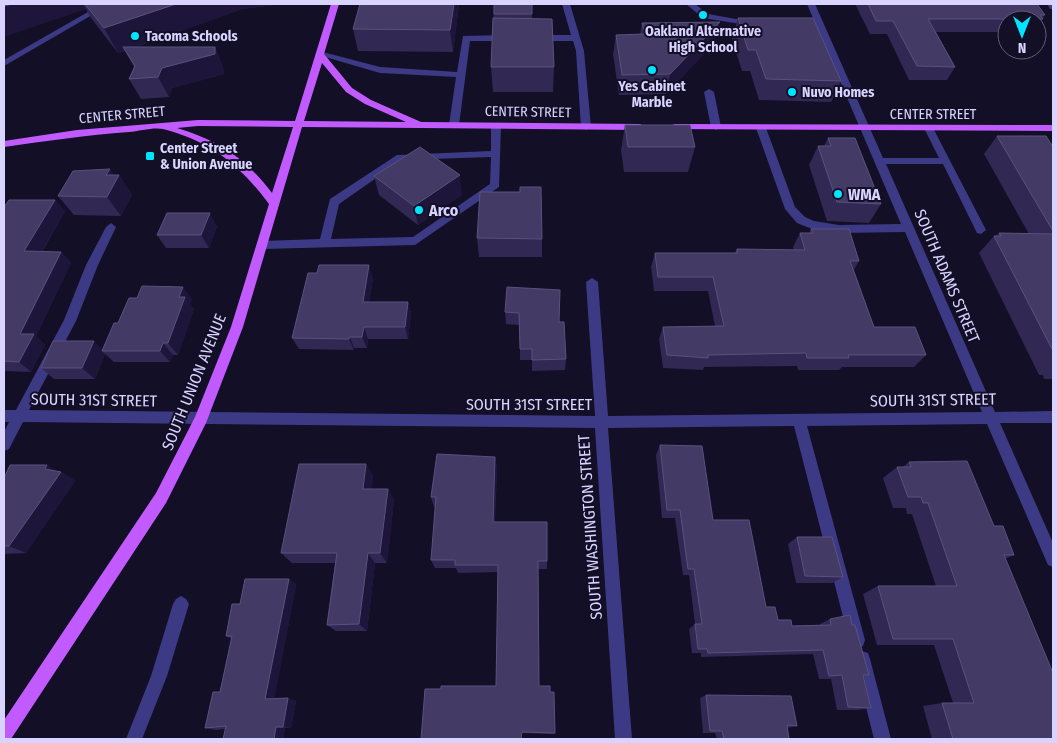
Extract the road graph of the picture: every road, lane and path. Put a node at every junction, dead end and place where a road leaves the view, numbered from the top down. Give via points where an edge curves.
1 (107, 4) edge
2 (334, 4) edge
3 (566, 4) edge
4 (690, 4) edge
5 (811, 4) edge
6 (1051, 4) edge
7 (1053, 7) edge
8 (764, 25) edge
9 (808, 26) edge
10 (821, 26) junction
11 (576, 38) junction
12 (319, 54) junction
13 (4, 63) edge
14 (461, 75) junction
15 (709, 92) dead end
16 (299, 123) junction
17 (154, 125) junction
18 (422, 125) junction
19 (454, 125) junction
20 (496, 126) junction
21 (586, 127) junction
22 (716, 127) junction
23 (761, 128) junction
24 (865, 128) junction
25 (929, 128) junction
26 (1053, 128) edge
27 (4, 144) edge
28 (496, 154) junction
29 (880, 161) junction
30 (946, 161) junction
31 (274, 203) junction
32 (110, 227) dead end
33 (908, 228) junction
34 (981, 230) dead end
35 (325, 243) junction
36 (263, 245) junction
37 (592, 282) dead end
38 (4, 416) edge
39 (18, 416) junction
40 (990, 417) junction
41 (1053, 417) edge
42 (201, 419) junction
43 (799, 419) junction
44 (600, 422) junction
45 (4, 445) edge
46 (1053, 560) edge
47 (181, 604) dead end
48 (4, 735) edge
49 (134, 739) edge
50 (623, 739) edge
51 (883, 739) edge

1 - 13 street
2 - 12 main road, SOUTH UNION AVENUE
3 - 11 street
4 - 8 street via 706,16
5 - 10 street, SOUTH ADAMS STREET
6 - 7 street
9 - 10 street
10 - 24 street, SOUTH ADAMS STREET
11 - 14 street via 466,38
11 - 21 street via 580,51
12 - 14 street via 380,70
12 - 16 main road, SOUTH UNION AVENUE
12 - 18 main road via 349,90 368,102
14 - 19 street
15 - 22 street
16 - 17 main road, CENTER STREET
16 - 18 main road, CENTER STREET
16 - 31 main road, SOUTH UNION AVENUE
17 - 27 main road, CENTER STREET
17 - 31 main road via 201,138 233,156 254,176
18 - 19 main road, CENTER STREET
19 - 20 main road, CENTER STREET
20 - 21 main road, CENTER STREET
20 - 28 street
21 - 22 main road, CENTER STREET
22 - 23 main road, CENTER STREET
23 - 24 main road, CENTER STREET
23 - 33 street via 790,208 799,219 830,228
24 - 25 main road, CENTER STREET
24 - 29 street, SOUTH ADAMS STREET
25 - 26 main road, CENTER STREET
25 - 30 street
28 - 35 street via 400,157 334,202
28 - 35 street via 495,185 415,241
29 - 30 street
29 - 33 street, SOUTH ADAMS STREET
30 - 34 street
31 - 36 main road, SOUTH UNION AVENUE
32 - 39 street via 70,321
33 - 40 street, SOUTH ADAMS STREET
35 - 36 street
36 - 42 main road, SOUTH UNION AVENUE via 237,327
37 - 44 street, SOUTH WASHINGTON STREET
38 - 39 street, SOUTH 31ST STREET
39 - 42 street, SOUTH 31ST STREET
39 - 45 street
40 - 41 street, SOUTH 31ST STREET
40 - 43 street, SOUTH 31ST STREET
40 - 46 street, SOUTH ADAMS STREET
42 - 44 street, SOUTH 31ST STREET
42 - 48 main road, SOUTH UNION AVENUE via 160,498
43 - 44 street, SOUTH 31ST STREET
43 - 51 street
44 - 50 street, SOUTH WASHINGTON STREET
47 - 49 street via 159,676

